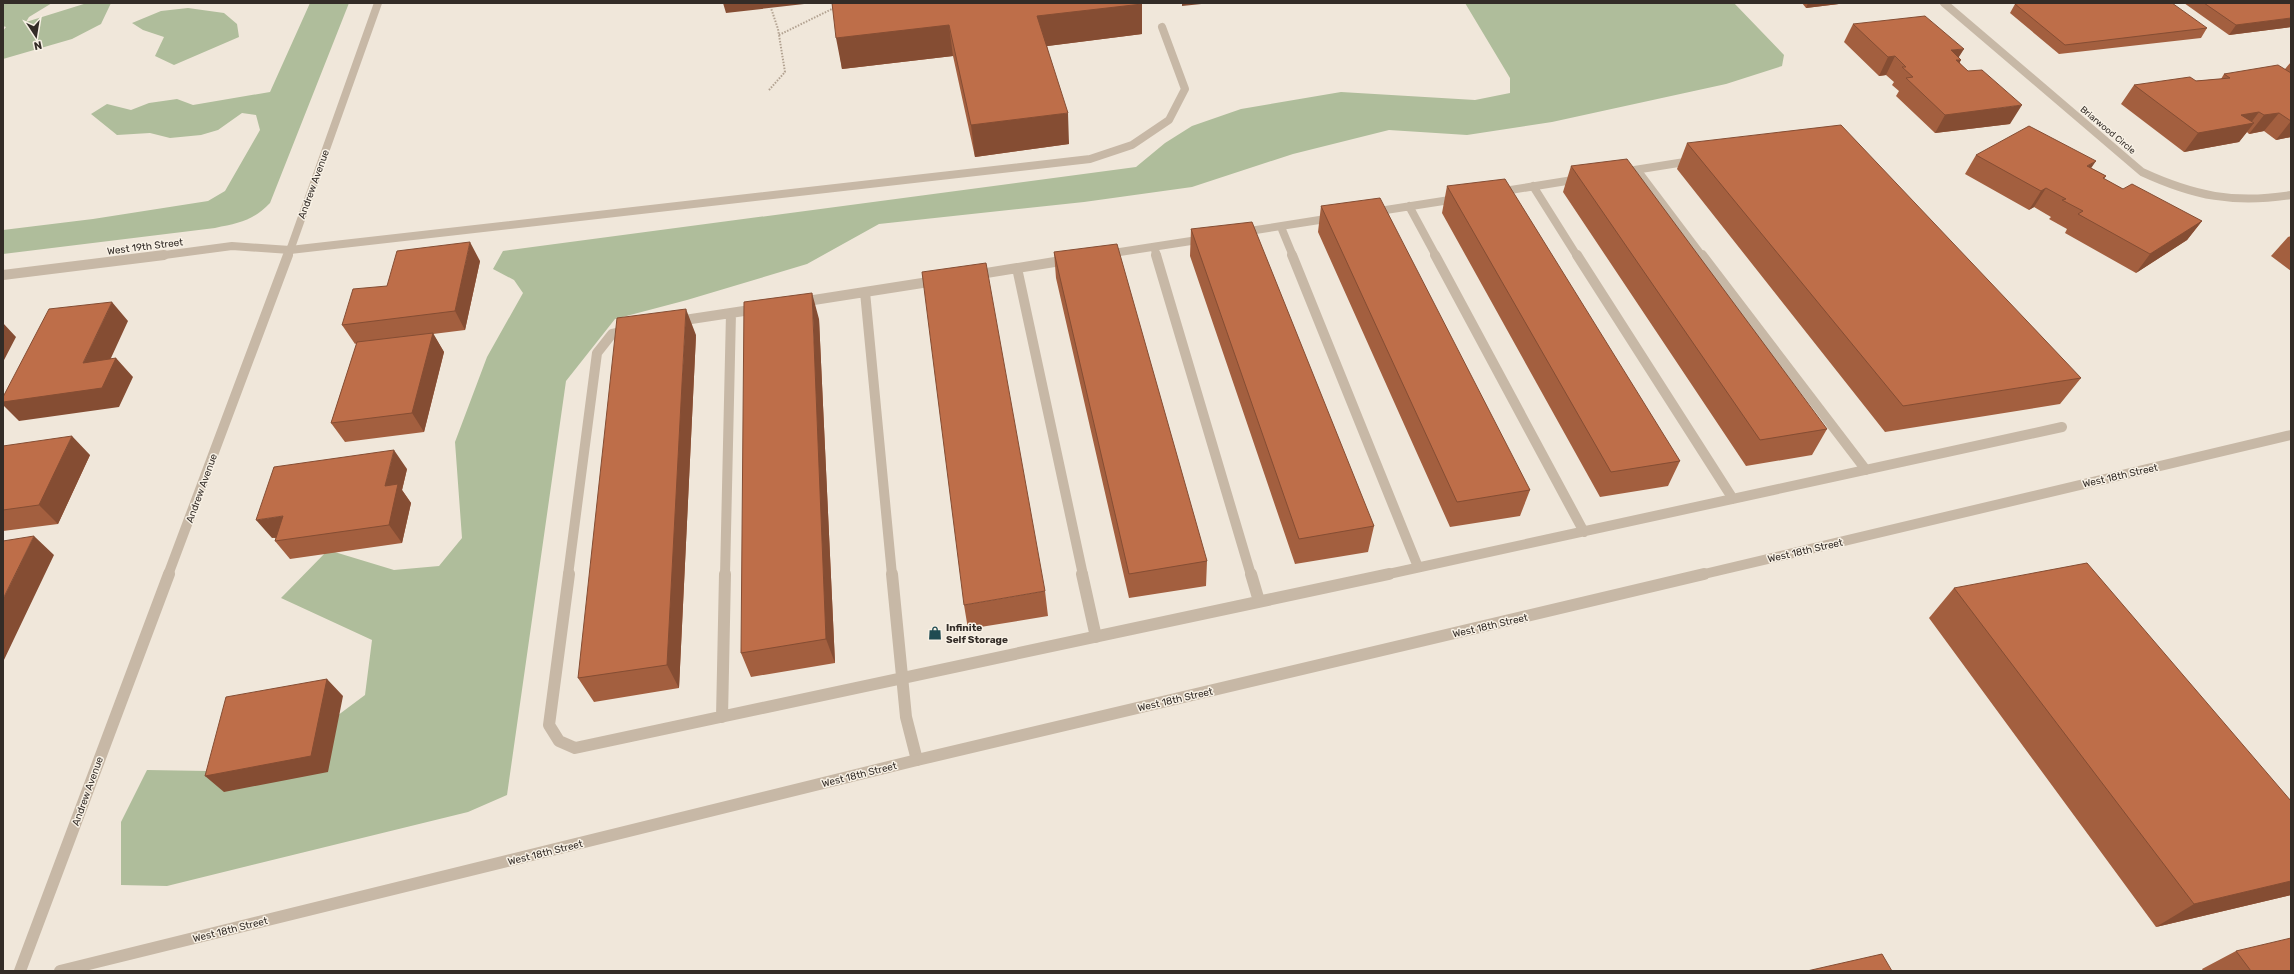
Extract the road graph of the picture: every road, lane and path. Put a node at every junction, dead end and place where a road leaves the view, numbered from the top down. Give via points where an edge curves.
1 (378, 3) edge
2 (1944, 3) edge
3 (838, 6) edge
4 (771, 8) dead end
5 (1162, 27) dead end
6 (779, 35) junction
7 (769, 90) dead end
8 (1697, 160) edge
9 (1637, 170) junction
10 (1614, 174) edge
11 (1585, 178) edge
12 (1533, 186) junction
13 (1487, 194) edge
14 (2291, 195) edge
15 (1464, 198) edge
16 (1409, 206) junction
17 (1364, 213) edge
18 (1341, 217) edge
19 (1281, 226) junction
20 (1236, 234) edge
21 (1213, 237) edge
22 (1154, 247) junction
23 (290, 250) junction
24 (1100, 255) edge
25 (1078, 259) edge
26 (1017, 268) junction
27 (3, 275) edge
28 (964, 276) edge
29 (941, 280) edge
30 (865, 292) junction
31 (790, 304) edge
32 (768, 307) edge
33 (730, 313) junction
34 (670, 323) edge
35 (640, 328) edge
36 (2062, 427) dead end
37 (2291, 435) edge
38 (1866, 470) junction
39 (1732, 500) junction
40 (1584, 532) junction
41 (1418, 567) junction
42 (1259, 601) junction
43 (1096, 637) junction
44 (902, 679) junction
45 (722, 717) junction
46 (917, 760) junction
47 (20, 971) edge
48 (60, 971) edge

1 - 23 street, Andrew Avenue
2 - 14 street, Briarwood Circle via 2142,172 2171,186 2209,197 2240,201
3 - 6 path
4 - 6 path
5 - 23 street, West 19th Street via 1185,89 1169,120 1132,145 1090,159
6 - 7 path via 785,72
8 - 9 street
9 - 10 street
9 - 38 street
11 - 12 street
12 - 13 street
12 - 39 street
15 - 16 street
16 - 17 street
16 - 40 street
18 - 19 street
19 - 20 street
19 - 41 street
21 - 22 street
22 - 24 street
22 - 42 street
23 - 27 street, West 19th Street via 232,246
23 - 47 street, Andrew Avenue
25 - 26 street
26 - 28 street
26 - 43 street
29 - 30 street
30 - 31 street
30 - 44 street
32 - 33 street
33 - 34 street
33 - 45 street
35 - 45 street via 612,334 597,353 549,725 559,741 575,748
36 - 38 street
37 - 46 street, West 18th Street
38 - 39 street
39 - 40 street
40 - 41 street
41 - 42 street
42 - 43 street
43 - 44 street
44 - 45 street
44 - 46 street via 906,717
46 - 48 street, West 18th Street

